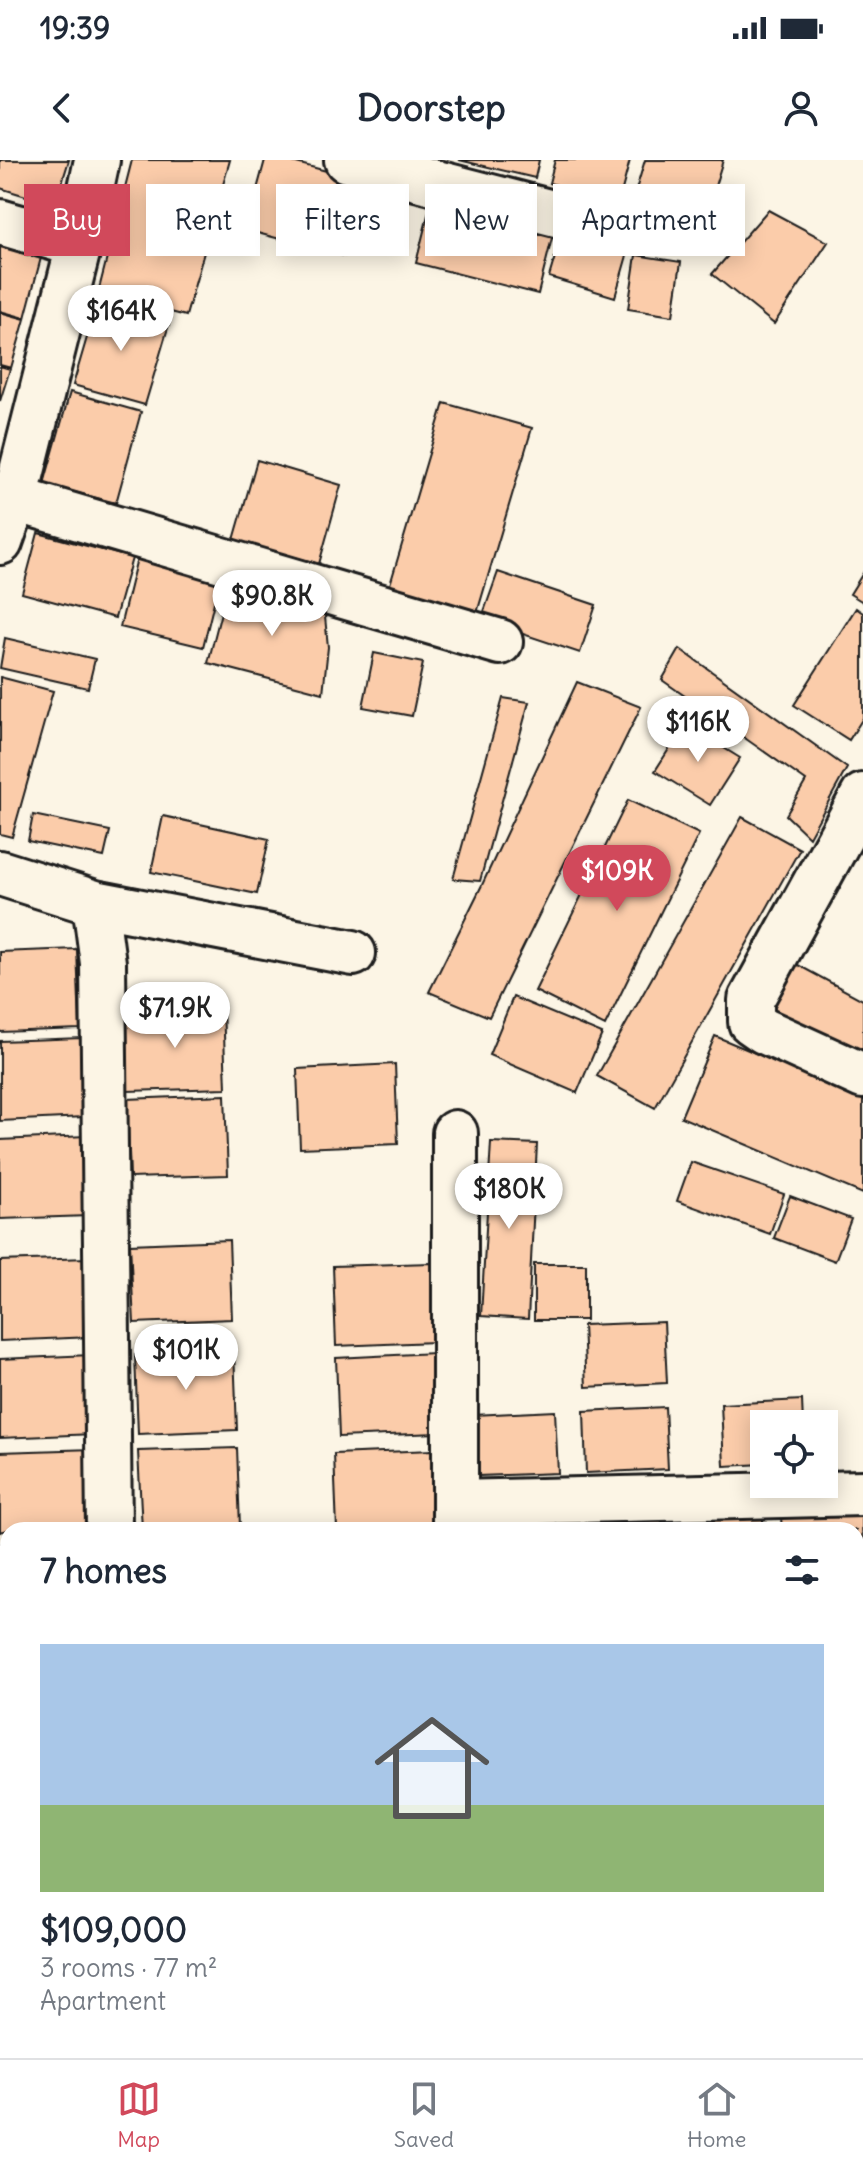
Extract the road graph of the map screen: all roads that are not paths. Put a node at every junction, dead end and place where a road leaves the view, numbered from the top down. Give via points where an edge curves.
1 (97, 160) edge
2 (347, 160) edge
3 (92, 184) edge
4 (553, 213) edge
5 (0, 222) edge
6 (24, 229) edge
7 (76, 256) edge
8 (15, 499) junction
9 (0, 542) edge
10 (500, 642) dead end
11 (863, 796) edge
12 (0, 873) edge
13 (95, 903) junction
14 (353, 953) dead end
15 (863, 1076) edge
16 (455, 1133) dead end
17 (863, 1493) edge
18 (455, 1517) edge
19 (109, 1522) edge

1 - 3 street
2 - 4 street
5 - 6 street
7 - 8 street
8 - 9 street
8 - 10 street
11 - 15 street via 751,1000 751,1022
12 - 13 street
13 - 14 street
13 - 19 street via 103,963
16 - 18 street
17 - 18 street

